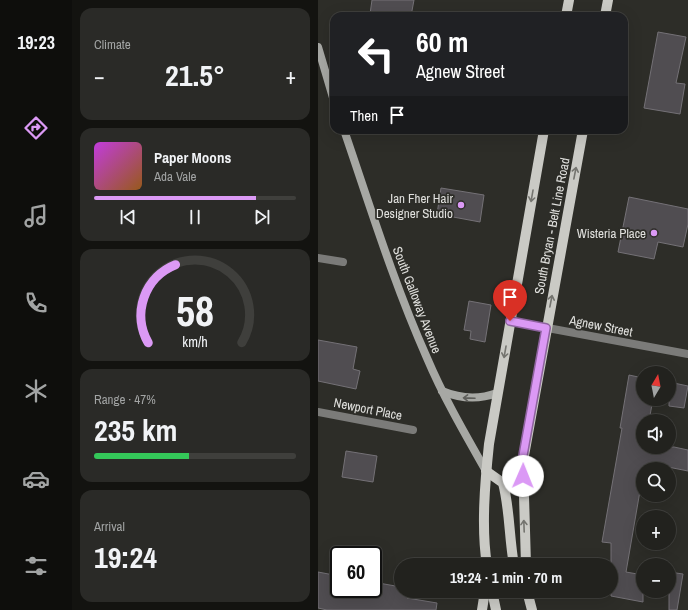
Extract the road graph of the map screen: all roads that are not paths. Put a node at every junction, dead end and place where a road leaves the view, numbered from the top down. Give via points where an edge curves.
1 (569, 0) edge
2 (608, 0) edge
3 (567, 12) edge
4 (606, 12) edge
5 (318, 47) edge
6 (330, 88) edge
7 (345, 134) edge
8 (543, 134) edge
9 (582, 134) edge
10 (318, 258) edge
11 (343, 262) dead end
12 (510, 321) junction
13 (546, 328) junction
14 (688, 354) edge
15 (442, 391) junction
16 (497, 393) junction
17 (318, 412) edge
18 (413, 430) dead end
19 (486, 471) junction
20 (487, 558) edge
21 (513, 558) edge
22 (526, 558) edge
23 (484, 598) edge
24 (493, 598) edge
25 (529, 598) edge
26 (482, 610) edge
27 (496, 610) edge
28 (532, 610) edge

1 - 3 main road
2 - 4 main road
5 - 6 main road
7 - 15 main road, South Galloway Avenue via 394,278
8 -> 12 main road, South Bryan - Belt Line Road
13 -> 9 main road, South Bryan - Belt Line Road
10 - 11 street
12 - 13 street, Agnew Street
12 -> 16 main road, South Bryan - Belt Line Road
13 - 14 street, Agnew Street
22 -> 13 main road, South Bryan - Belt Line Road via 522,461
16 -> 15 main road via 480,398 466,398
15 - 19 main road, South Galloway Avenue
16 - 19 main road, South Bryan - Belt Line Road
17 - 18 street, Newport Place
19 - 20 main road, South Bryan - Belt Line Road
19 - 21 main road via 503,483 508,503
23 - 26 main road
24 - 27 main road
25 - 28 main road

